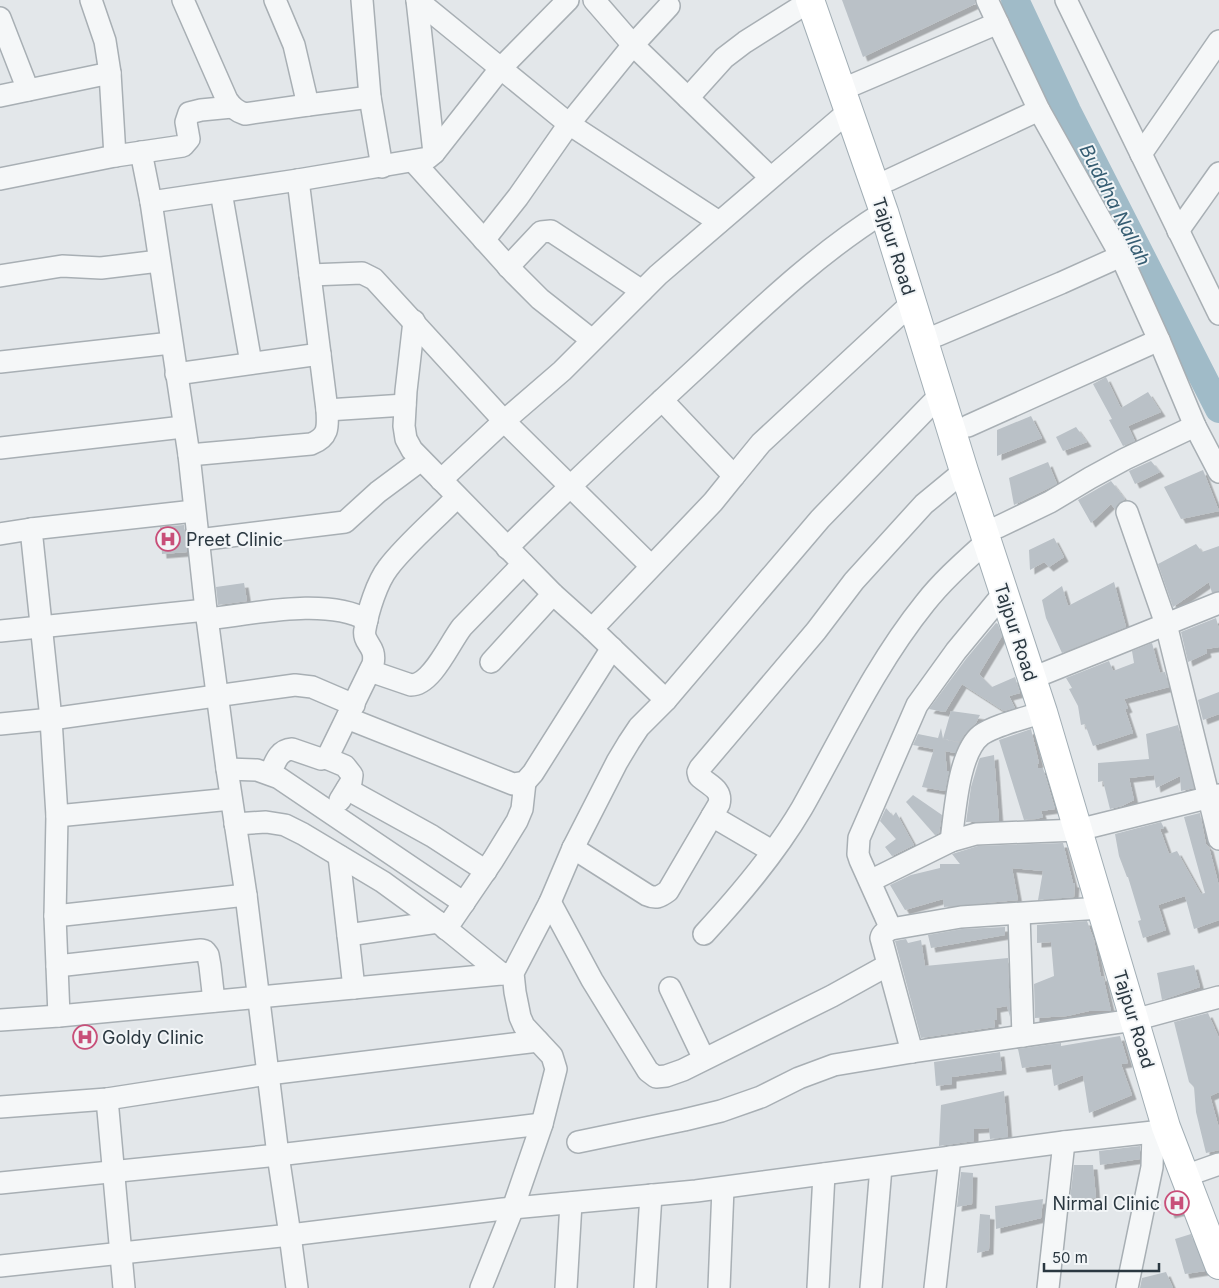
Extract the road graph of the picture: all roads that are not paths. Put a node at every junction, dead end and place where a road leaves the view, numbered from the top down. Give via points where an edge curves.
1 (91, 0) edge
2 (183, 0) edge
3 (275, 0) edge
4 (362, 0) edge
5 (417, 0) edge
6 (568, 0) edge
7 (594, 0) edge
8 (815, 0) edge
9 (987, 0) edge
10 (1066, 0) edge
11 (669, 6) dead end
12 (0, 18) edge
13 (998, 22) junction
14 (1219, 41) edge
15 (633, 44) junction
16 (500, 69) junction
17 (110, 73) junction
18 (855, 84) junction
19 (28, 90) junction
20 (0, 96) edge
21 (370, 97) junction
22 (688, 98) junction
23 (308, 105) junction
24 (232, 107) junction
25 (849, 110) junction
26 (1039, 110) junction
27 (569, 124) junction
28 (141, 152) junction
29 (434, 153) junction
30 (1141, 154) junction
31 (115, 156) junction
32 (413, 162) junction
33 (382, 167) junction
34 (1219, 173) edge
35 (770, 177) junction
36 (0, 179) edge
37 (298, 180) junction
38 (889, 180) junction
39 (221, 192) junction
40 (151, 202) junction
41 (884, 212) junction
42 (719, 222) junction
43 (1178, 231) junction
44 (484, 240) junction
45 (1121, 256) junction
46 (159, 261) junction
47 (508, 267) junction
48 (310, 275) junction
49 (0, 276) edge
50 (642, 291) junction
51 (913, 302) junction
52 (1219, 314) edge
53 (414, 321) junction
54 (938, 335) junction
55 (592, 340) junction
56 (1159, 340) junction
57 (171, 342) junction
58 (320, 354) junction
59 (0, 362) edge
60 (251, 363) junction
61 (176, 374) junction
62 (941, 394) junction
63 (662, 400) junction
64 (405, 405) junction
65 (327, 410) junction
66 (504, 421) junction
67 (968, 426) junction
68 (1195, 426) junction
69 (183, 427) junction
70 (0, 448) edge
71 (189, 455) junction
72 (421, 460) junction
73 (964, 471) junction
74 (1219, 472) edge
75 (734, 476) junction
76 (441, 480) junction
77 (570, 485) junction
78 (457, 497) junction
79 (194, 511) junction
80 (1127, 512) dead end
81 (31, 529) junction
82 (0, 534) edge
83 (992, 534) junction
84 (198, 540) junction
85 (507, 548) junction
86 (523, 564) junction
87 (650, 566) junction
88 (553, 594) junction
89 (1003, 594) junction
90 (1219, 603) edge
91 (206, 615) junction
92 (367, 620) junction
93 (1166, 624) junction
94 (42, 627) junction
95 (592, 629) junction
96 (0, 631) edge
97 (612, 648) junction
98 (491, 662) dead end
99 (370, 671) junction
100 (1045, 673) junction
101 (217, 697) junction
102 (666, 700) junction
103 (350, 712) junction
104 (1043, 712) junction
105 (51, 719) junction
106 (0, 724) edge
107 (326, 758) junction
108 (227, 769) junction
109 (270, 774) junction
110 (525, 782) junction
111 (347, 789) junction
112 (1214, 797) edge
113 (231, 799) junction
114 (332, 813) junction
115 (57, 816) junction
116 (712, 816) junction
117 (235, 824) junction
118 (1085, 828) junction
119 (1219, 839) edge
120 (951, 841) junction
121 (573, 848) junction
122 (772, 851) junction
123 (339, 856) junction
124 (486, 871) junction
125 (870, 881) junction
126 (246, 895) junction
127 (550, 902) junction
128 (464, 903) junction
129 (1101, 908) junction
130 (1019, 914) junction
131 (55, 916) junction
132 (442, 926) junction
133 (891, 929) junction
134 (348, 934) junction
135 (704, 934) dead end
136 (888, 965) junction
137 (57, 966) junction
138 (507, 974) junction
139 (354, 988) junction
140 (670, 988) dead end
141 (258, 997) junction
142 (1219, 997) edge
143 (214, 1001) junction
144 (59, 1016) junction
145 (1141, 1018) junction
146 (0, 1020) edge
147 (1023, 1036) junction
148 (538, 1041) junction
149 (912, 1052) junction
150 (704, 1059) junction
151 (268, 1074) junction
152 (107, 1099) junction
153 (0, 1107) edge
154 (542, 1124) junction
155 (1160, 1130) junction
156 (578, 1142) dead end
157 (1064, 1142) junction
158 (278, 1156) junction
159 (950, 1157) junction
160 (881, 1167) junction
161 (115, 1171) junction
162 (1201, 1171) edge
163 (824, 1174) junction
164 (0, 1183) edge
165 (723, 1188) junction
166 (651, 1196) junction
167 (571, 1203) junction
168 (513, 1208) junction
169 (1219, 1223) edge
170 (290, 1235) junction
171 (121, 1254) junction
172 (1219, 1265) edge
173 (0, 1266) edge
174 (124, 1288) edge
175 (296, 1288) edge
176 (479, 1288) edge
177 (566, 1288) edge
178 (645, 1288) edge
179 (719, 1288) edge
180 (818, 1288) edge
181 (871, 1288) edge
182 (935, 1288) edge
183 (1048, 1288) edge
184 (1127, 1288) edge

1 - 17 street via 105,41
2 - 24 street
3 - 23 street via 294,45
4 - 21 street
5 - 16 street
5 - 29 street
6 - 16 street
7 - 15 street
8 - 18 main road, Tajpur Road
8 - 22 street via 724,58
8 - 25 main road, Tajpur Road
9 - 13 street
10 - 30 street
11 - 15 street
12 - 19 street
13 - 18 street
13 - 26 street
14 - 30 street
15 - 22 street
15 - 27 street
16 - 27 street
16 - 29 street
17 - 19 street
17 - 31 street
18 - 38 main road, Tajpur Road
19 - 20 street
21 - 23 street
21 - 33 street
22 - 35 street
23 - 24 street via 245,114
24 - 28 street via 192,111 187,116 189,139 186,144
25 - 35 street
25 - 41 main road, Tajpur Road
26 - 38 street
26 - 45 street
27 - 42 street
27 - 44 street
28 - 31 street
28 - 40 street
29 - 32 street
30 - 43 street
31 - 36 street
32 - 33 street
32 - 44 street
33 - 37 street
34 - 43 street
35 - 42 street
37 - 39 street
37 - 48 street
38 - 54 main road, Tajpur Road
39 - 40 street
39 - 60 street
40 - 46 street
41 - 51 main road, Tajpur Road
41 - 63 street via 825,254 745,322
42 - 50 street
43 - 52 street
44 - 47 street
45 - 54 street
45 - 56 street
46 - 49 street via 100,268 62,266
46 - 57 street
47 - 50 street via 541,232 551,231
47 - 55 street via 540,299
48 - 53 street via 362,273 374,279
48 - 58 street
50 - 55 street
51 - 62 main road, Tajpur Road
51 - 75 street via 761,442
53 - 64 street
53 - 66 street
54 - 67 main road, Tajpur Road
55 - 66 street
56 - 67 street
56 - 68 street
57 - 59 street
57 - 61 street
58 - 60 street
58 - 65 street
60 - 61 street
61 - 69 street
62 - 73 main road, Tajpur Road
62 - 102 street via 820,519
63 - 75 street
63 - 77 street
64 - 65 street
64 - 72 street via 406,439
65 - 71 street via 326,434 311,444
66 - 76 street
66 - 77 street
67 - 83 main road, Tajpur Road
68 - 74 street
68 - 83 street via 1124,459
69 - 70 street
69 - 71 street
71 - 79 street
72 - 76 street
72 - 84 street via 345,522
73 - 83 main road, Tajpur Road
73 - 116 street via 924,504 854,581 700,768 699,776 720,795
75 - 87 street
76 - 78 street
77 - 85 street
77 - 87 street
78 - 85 street
78 - 92 street via 387,569
79 - 81 street
79 - 84 street
80 - 93 street
81 - 82 street
81 - 94 street
83 - 89 main road, Tajpur Road
83 - 100 main road, Tajpur Road
83 - 122 street via 947,577 902,634 801,808
84 - 91 street
85 - 86 street
86 - 88 street
86 - 99 street via 462,627 425,680 411,685
87 - 95 street
88 - 95 street
88 - 98 street
89 - 104 main road, Tajpur Road
89 - 125 street via 917,705 859,838 858,854
90 - 93 street
91 - 92 street via 318,608 352,613
91 - 94 street
91 - 101 street
92 - 99 street via 365,638 375,657
93 - 100 street
93 - 112 street
94 - 96 street
94 - 105 street
95 - 97 street
97 - 102 street
97 - 110 street
99 - 103 street
100 - 118 main road, Tajpur Road
101 - 103 street via 302,684
101 - 105 street
101 - 108 street
102 - 121 street via 648,716 629,742
103 - 107 street
103 - 110 street via 501,780 513,784
104 - 118 main road, Tajpur Road
104 - 120 street via 990,730 980,736 972,747 961,771
105 - 106 street
105 - 115 street
107 - 109 street via 315,758 288,749 277,758
107 - 111 street via 349,770 352,779
108 - 109 street
108 - 113 street
109 - 114 street
110 - 124 street via 517,821
111 - 114 street
111 - 124 street via 432,836
112 - 118 street
112 - 119 street
113 - 115 street
113 - 117 street
114 - 128 street
115 - 131 street
116 - 121 street via 668,891 658,897 652,898 628,885
116 - 122 street
117 - 123 street via 266,822 285,825
117 - 126 street
118 - 120 street via 976,834
118 - 129 main road, Tajpur Road
118 - 145 main road, Tajpur Road
120 - 125 street
121 - 127 street
122 - 135 street via 739,896
123 - 132 street via 382,882
123 - 134 street
124 - 128 street
125 - 133 street
126 - 131 street
126 - 141 street
127 - 138 street
127 - 150 street via 592,980 648,1071 652,1075 666,1076
128 - 132 street
129 - 130 street
129 - 145 main road, Tajpur Road
130 - 133 street via 961,917
130 - 147 street
131 - 137 street
132 - 134 street
132 - 138 street
133 - 136 street via 881,936
134 - 139 street
136 - 149 street
136 - 150 street
137 - 143 street via 205,951 209,959
137 - 144 street
138 - 139 street
138 - 148 street via 515,992 520,1018
139 - 141 street
140 - 150 street
141 - 143 street
141 - 151 street
142 - 145 street
143 - 144 street
144 - 146 street
145 - 147 street
145 - 155 main road, Tajpur Road
145 - 162 main road, Tajpur Road
147 - 149 street
148 - 151 street
148 - 154 street via 552,1056 556,1069
149 - 156 street via 834,1065 721,1111
151 - 152 street
151 - 158 street
152 - 153 street
152 - 161 street
154 - 158 street
154 - 168 street
155 - 157 street
155 - 162 main road, Tajpur Road
155 - 184 street
157 - 159 street
157 - 183 street
158 - 161 street
158 - 170 street
159 - 160 street
159 - 182 street
160 - 163 street
160 - 181 street
161 - 164 street
161 - 171 street
162 - 169 main road, Tajpur Road
162 - 172 main road, Tajpur Road
163 - 165 street
163 - 180 street
165 - 166 street
165 - 179 street
166 - 167 street
166 - 178 street
167 - 168 street
167 - 177 street
168 - 170 street
168 - 176 street
170 - 171 street
170 - 175 street
171 - 173 street
171 - 174 street

